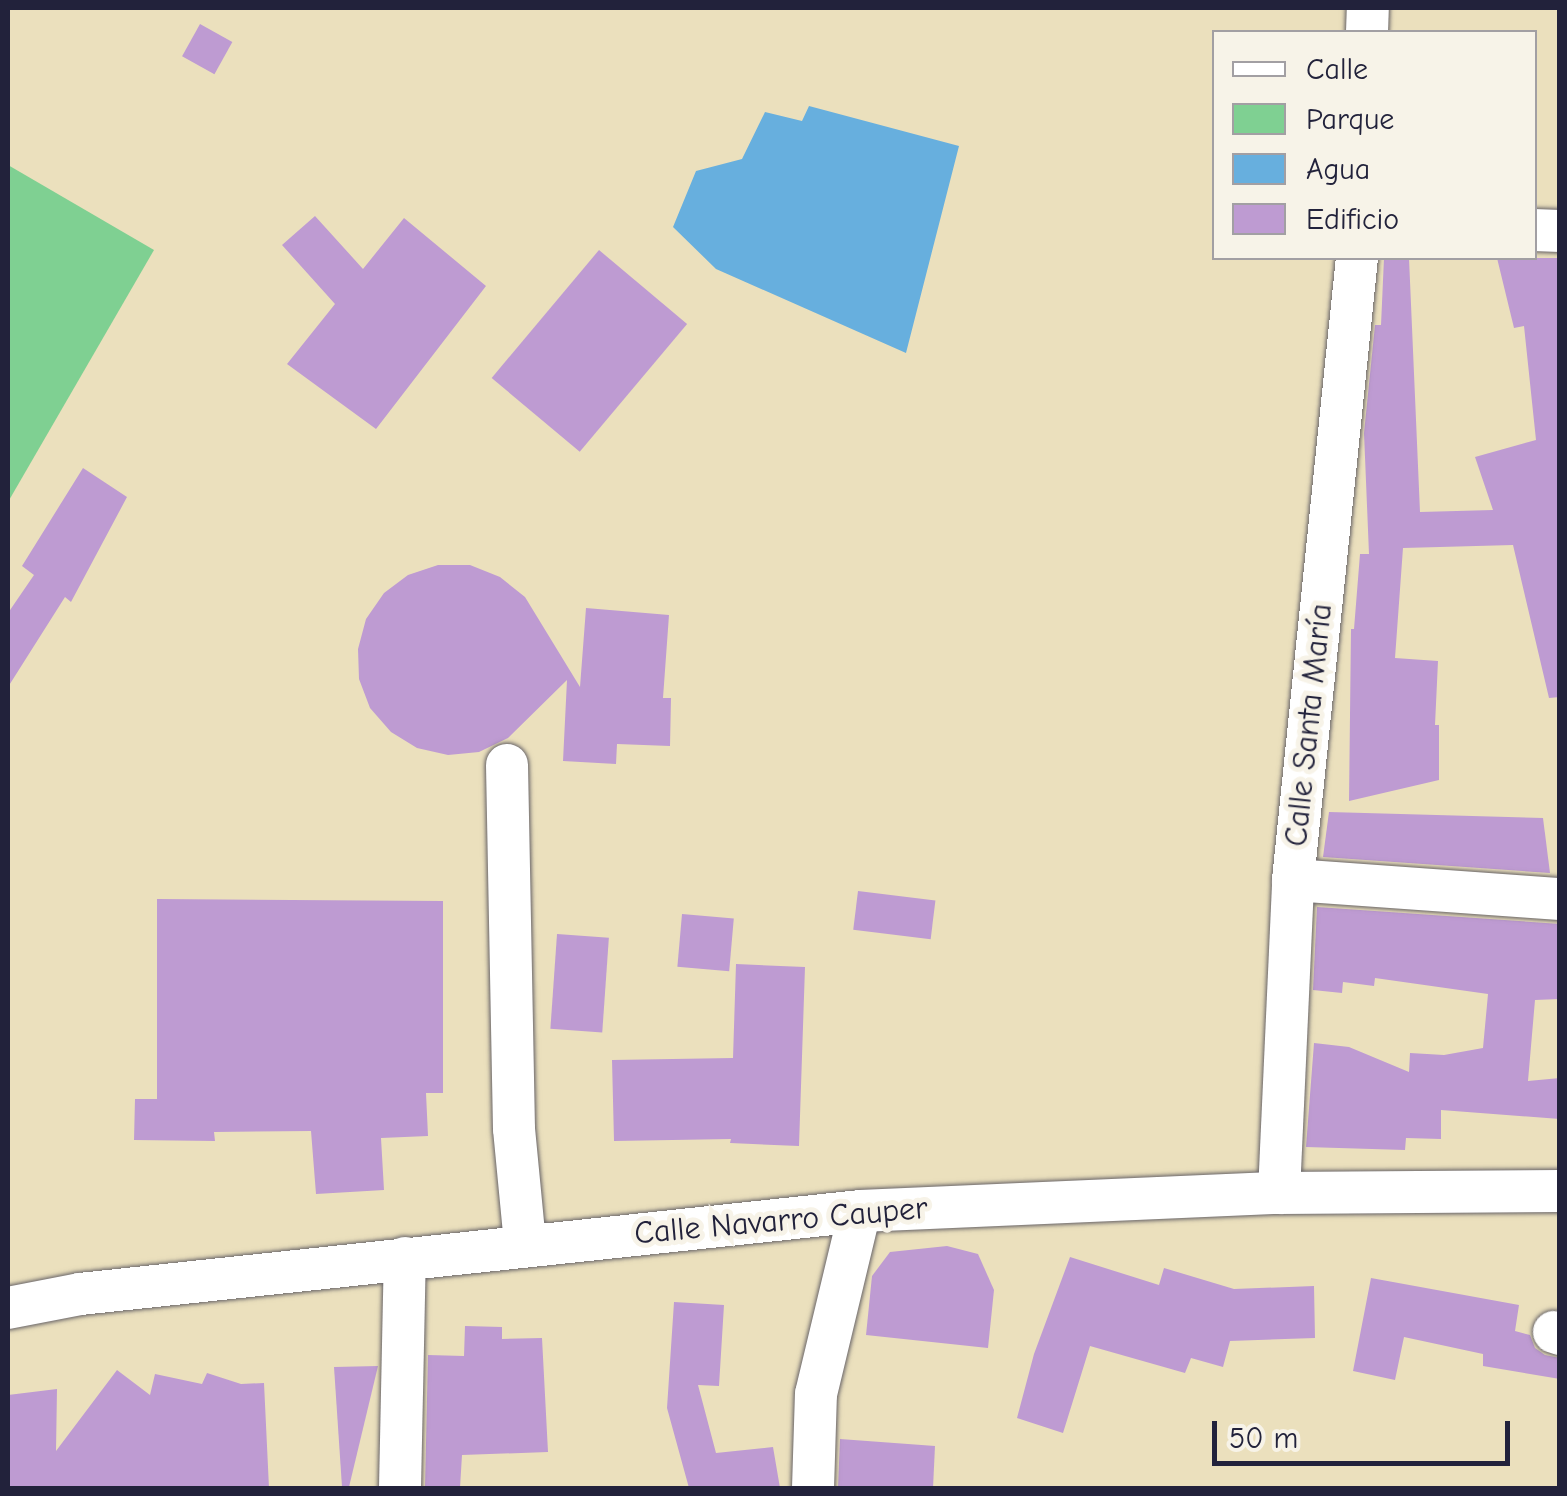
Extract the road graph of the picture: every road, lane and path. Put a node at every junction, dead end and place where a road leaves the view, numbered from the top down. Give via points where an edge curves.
1 (1357, 260) edge
2 (508, 765) dead end
3 (1293, 880) junction
4 (1560, 900) edge
5 (1560, 1191) edge
6 (1279, 1193) junction
7 (860, 1211) junction
8 (525, 1244) junction
9 (406, 1258) junction
10 (8, 1308) edge
11 (400, 1488) edge
12 (812, 1488) edge

1 - 3 street, Calle Santa María
2 - 8 street via 514,1129
3 - 4 street
3 - 6 street, Calle Santa María
5 - 6 street, Calle Navarro Cauper
6 - 7 street, Calle Navarro Cauper
7 - 8 street, Calle Navarro Cauper
7 - 12 street via 816,1394
8 - 9 street, Calle Navarro Cauper
9 - 10 street, Calle Navarro Cauper
9 - 11 street

